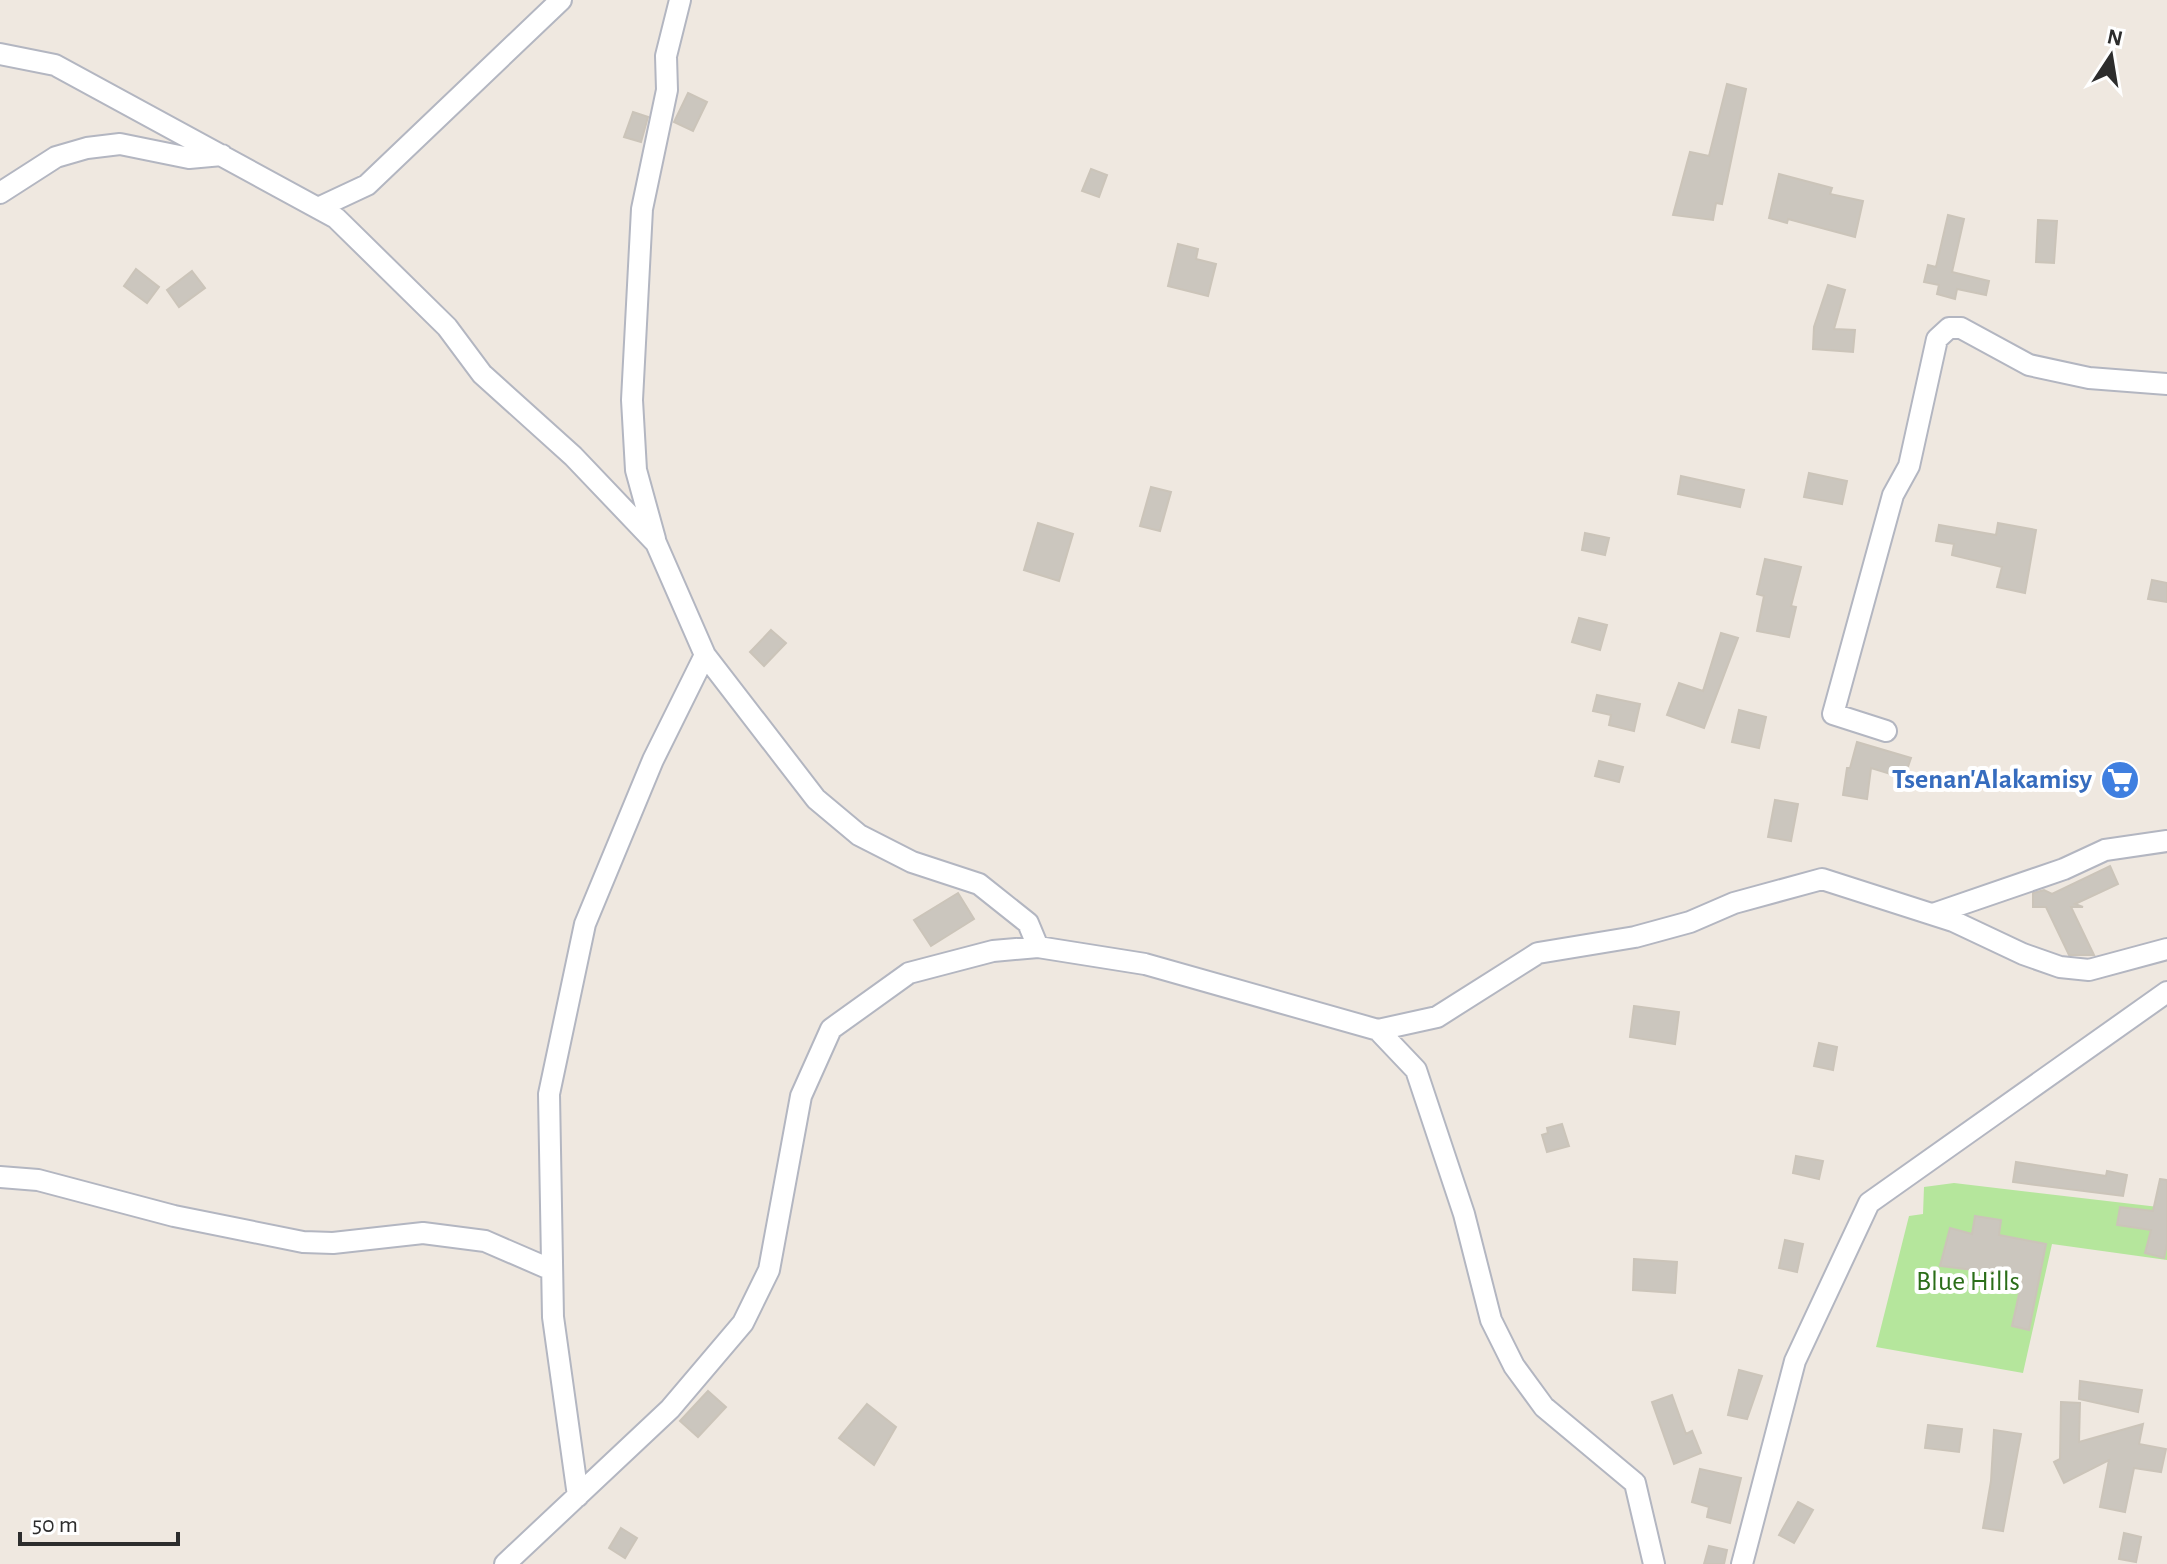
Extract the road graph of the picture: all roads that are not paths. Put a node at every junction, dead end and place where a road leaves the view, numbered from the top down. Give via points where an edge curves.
1 (561, 0) edge
2 (680, 0) edge
3 (0, 54) edge
4 (222, 155) junction
5 (0, 193) edge
6 (320, 207) junction
7 (2167, 384) edge
8 (656, 543) junction
9 (705, 655) junction
10 (1886, 731) dead end
11 (2167, 841) edge
12 (1933, 914) junction
13 (1038, 947) junction
14 (2167, 949) edge
15 (2167, 992) edge
16 (1378, 1030) junction
17 (0, 1177) edge
18 (552, 1270) junction
19 (578, 1496) junction
20 (505, 1564) edge
21 (1654, 1564) edge
22 (1742, 1564) edge

1 - 6 street via 367,185
2 - 8 street via 642,209 633,385 636,470
3 - 4 street via 55,65
4 - 5 street via 189,158 120,144 87,148 56,157
4 - 6 street
6 - 8 street via 411,290 482,374 573,456
7 - 10 street via 2089,378 2029,365 1961,328 1949,328 1937,339 1909,466 1893,495 1833,714
8 - 9 street
9 - 13 street via 816,799 872,842 912,862 979,884 1028,923
9 - 18 street via 653,760 585,924 549,1094
11 - 12 street via 2105,850
12 - 14 street via 2060,967 2089,970
12 - 16 street via 1822,879 1635,937 1538,953 1437,1017
13 - 16 street via 1145,964
13 - 19 street via 993,951 909,973 831,1029 801,1096 769,1270 743,1323 670,1409
15 - 22 street via 1869,1203 1795,1361
16 - 21 street via 1416,1070 1464,1214 1491,1320 1514,1366 1544,1407 1635,1483
17 - 18 street via 38,1180 174,1216 303,1242 423,1233 485,1241
18 - 19 street via 553,1317
19 - 20 street

